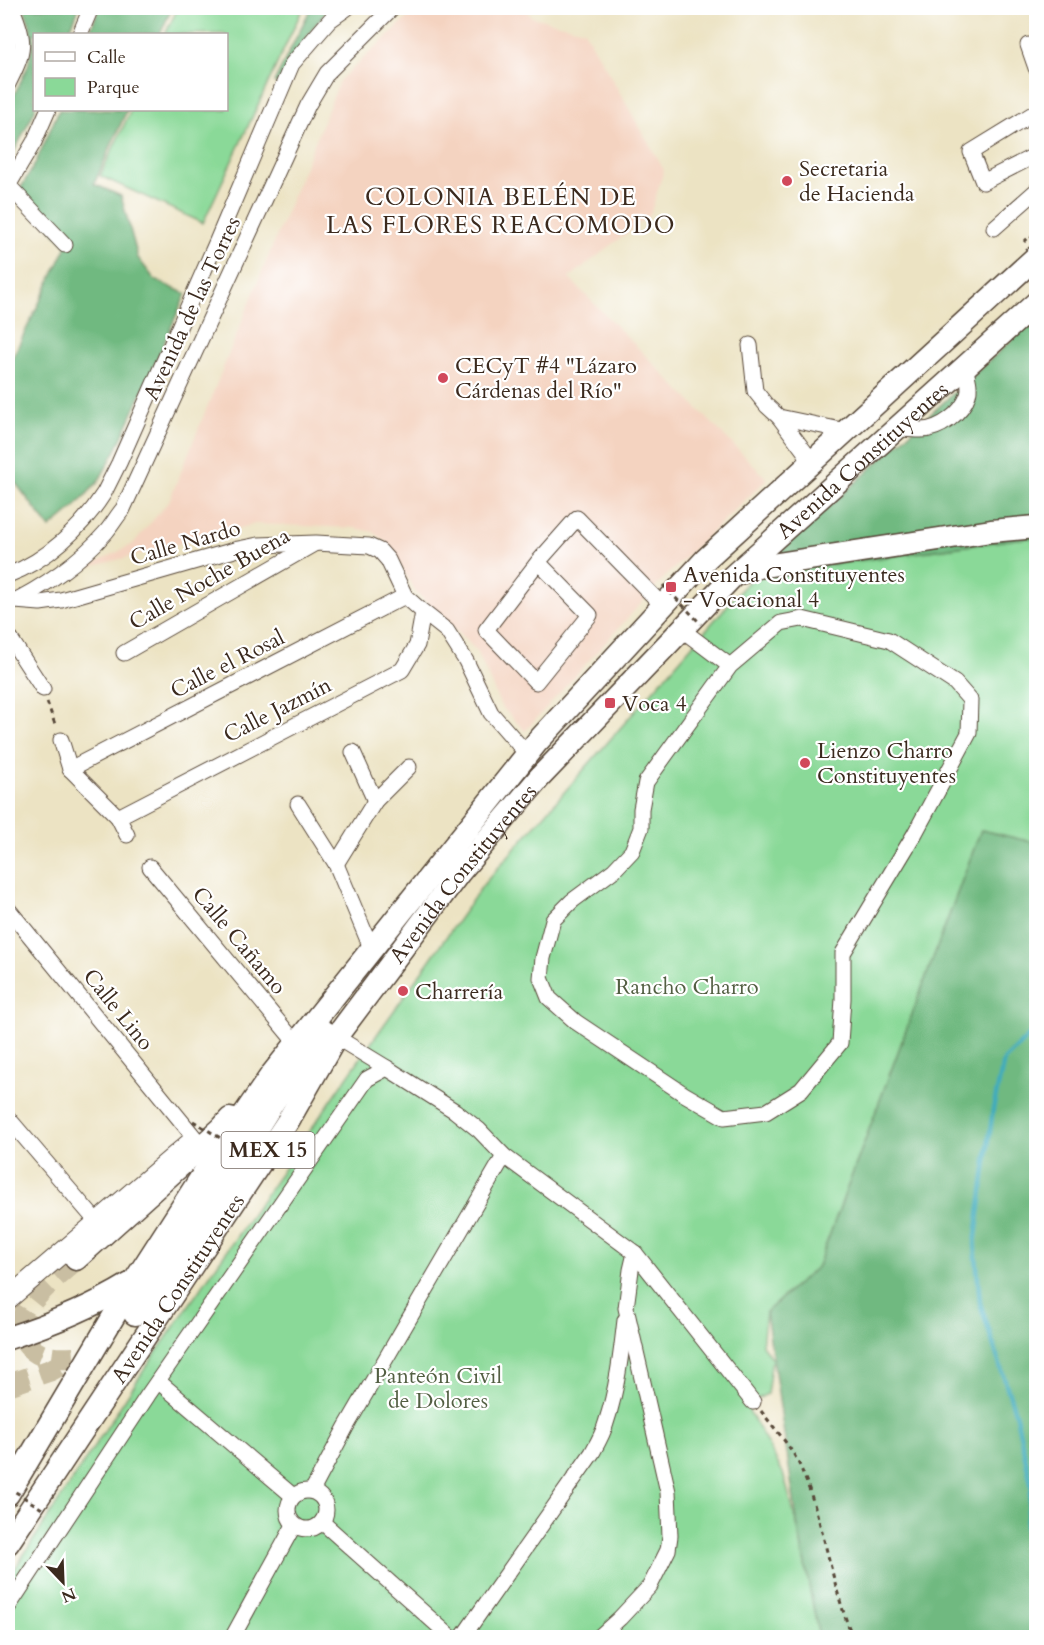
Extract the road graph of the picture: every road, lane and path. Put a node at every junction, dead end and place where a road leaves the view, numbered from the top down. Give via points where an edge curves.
1 (12, 8) edge
2 (91, 8) edge
3 (347, 8) edge
4 (392, 8) edge
5 (80, 33) edge
6 (1028, 45) dead end
7 (1036, 68) edge
8 (8, 84) edge
9 (48, 111) edge
10 (1036, 112) edge
11 (1036, 155) edge
12 (8, 186) edge
13 (1036, 190) edge
14 (994, 228) dead end
15 (65, 245) dead end
16 (1036, 257) edge
17 (195, 291) junction
18 (219, 300) junction
19 (1036, 303) edge
20 (750, 345) dead end
21 (779, 417) junction
22 (846, 431) junction
23 (810, 464) junction
24 (1036, 527) edge
25 (316, 543) junction
26 (538, 562) junction
27 (8, 575) edge
28 (733, 576) junction
29 (663, 595) junction
30 (405, 596) junction
31 (11, 602) edge
32 (423, 612) junction
33 (691, 627) junction
34 (8, 635) edge
35 (124, 653) dead end
36 (730, 666) junction
37 (43, 689) joint
38 (61, 740) joint
39 (353, 752) dead end
40 (527, 754) junction
41 (409, 767) dead end
42 (70, 770) junction
43 (375, 801) junction
44 (298, 804) dead end
45 (118, 817) junction
46 (127, 835) dead end
47 (336, 864) junction
48 (150, 867) dead end
49 (8, 909) edge
50 (415, 932) junction
51 (372, 950) junction
52 (336, 1037) junction
53 (296, 1042) junction
54 (387, 1068) junction
55 (272, 1074) junction
56 (8, 1118) edge
57 (221, 1129) junction
58 (194, 1130) junction
59 (504, 1156) junction
60 (272, 1170) dead end
61 (97, 1222) junction
62 (635, 1253) junction
63 (76, 1259) tunnel mouth
64 (134, 1281) junction
65 (8, 1299) edge
66 (626, 1308) junction
67 (135, 1314) dead end
68 (8, 1338) edge
69 (158, 1381) junction
70 (753, 1402) joint
71 (8, 1422) edge
72 (8, 1428) edge
73 (8, 1487) edge
74 (312, 1491) junction
75 (8, 1494) edge
76 (293, 1496) junction
77 (42, 1509) dead end
78 (322, 1522) junction
79 (294, 1525) junction
80 (8, 1543) edge
81 (8, 1607) edge
82 (232, 1638) edge
83 (452, 1638) edge
84 (462, 1638) edge
85 (598, 1638) edge
86 (854, 1638) edge

1 - 8 street via 22,47
2 - 5 street
3 - 17 street, Avenida de las Torres via 330,20 292,64
4 - 18 street, Avenida de las Torres via 327,73 308,105
6 - 7 street
9 - 12 street
10 - 11 street via 971,152 983,182
12 - 15 street
13 - 14 street
16 - 22 highway, Avenida Constituyentes / MEX 15
17 - 18 street
17 - 27 street, Avenida de las Torres via 103,494 62,541
18 - 31 street, Avenida de las Torres via 123,509 85,554
19 - 28 highway, Avenida Constituyentes / MEX 15
20 - 21 street via 755,391
21 - 22 street
21 - 23 street
22 - 23 highway, Avenida Constituyentes / MEX 15
23 - 29 highway, Avenida Constituyentes / MEX 15
24 - 28 highway via 758,567
25 - 30 street, Calle Nardo via 369,546 380,551
25 - 31 street, Calle Nardo via 258,545 61,600
25 - 35 street, Calle Noche Buena
26 - 26 street via 486,630 536,682 590,615
26 - 29 street via 577,518
28 - 33 highway, Avenida Constituyentes / MEX 15
29 - 33 path, bridge
29 - 40 highway, Avenida Constituyentes / MEX 15
30 - 32 street
30 - 42 street, Calle el Rosal
32 - 40 street via 447,631 491,713
32 - 45 street, Calle Jazmín via 417,645 402,670
33 - 36 street
33 - 50 highway, Avenida Constituyentes / MEX 15 via 540,777
34 - 37 street
36 - 36 street via 646,782 642,828 632,851 553,920 541,978 549,998 576,1022 684,1095 724,1117 766,1112 801,1090 840,1043 843,953 969,733 970,700 955,683 889,640 802,619 781,624
37 - 38 path
38 - 42 street
39 - 43 street
40 - 51 highway, Avenida Constituyentes / MEX 15
41 - 43 street
42 - 45 street
43 - 47 street
44 - 47 street
45 - 46 street
47 - 51 street
48 - 53 street, Calle Cañamo
49 - 58 street, Calle Lino
50 - 52 highway, Avenida Constituyentes / MEX 15
50 - 67 highway via 325,1032 274,1101
51 - 53 highway, Avenida Constituyentes / MEX 15
52 - 54 street
52 - 80 highway, Avenida Constituyentes / MEX 15 via 288,1121
53 - 55 highway, Avenida Constituyentes / MEX 15
54 - 59 street via 455,1111
54 - 69 street via 367,1078
55 - 57 highway
55 - 64 highway, Avenida Constituyentes / MEX 15
56 - 61 street
57 - 58 main road
57 - 63 highway
58 - 60 path, bridge
58 - 61 main road
59 - 62 street
59 - 74 street
61 - 65 main road
62 - 66 street
62 - 70 street
64 - 68 highway via 85,1309
64 - 75 highway, Avenida Constituyentes / MEX 15
66 - 84 street via 615,1395 606,1426 592,1453
66 - 85 street via 668,1492 670,1536 668,1550 650,1586
69 - 76 street
69 - 81 street
70 - 86 path via 798,1462
71 - 72 path via 13,1424
73 - 77 path, bridge
74 - 76 street via 304,1490
74 - 78 street via 324,1500
76 - 79 street via 287,1512
78 - 79 street via 309,1529
78 - 83 street
79 - 82 street

